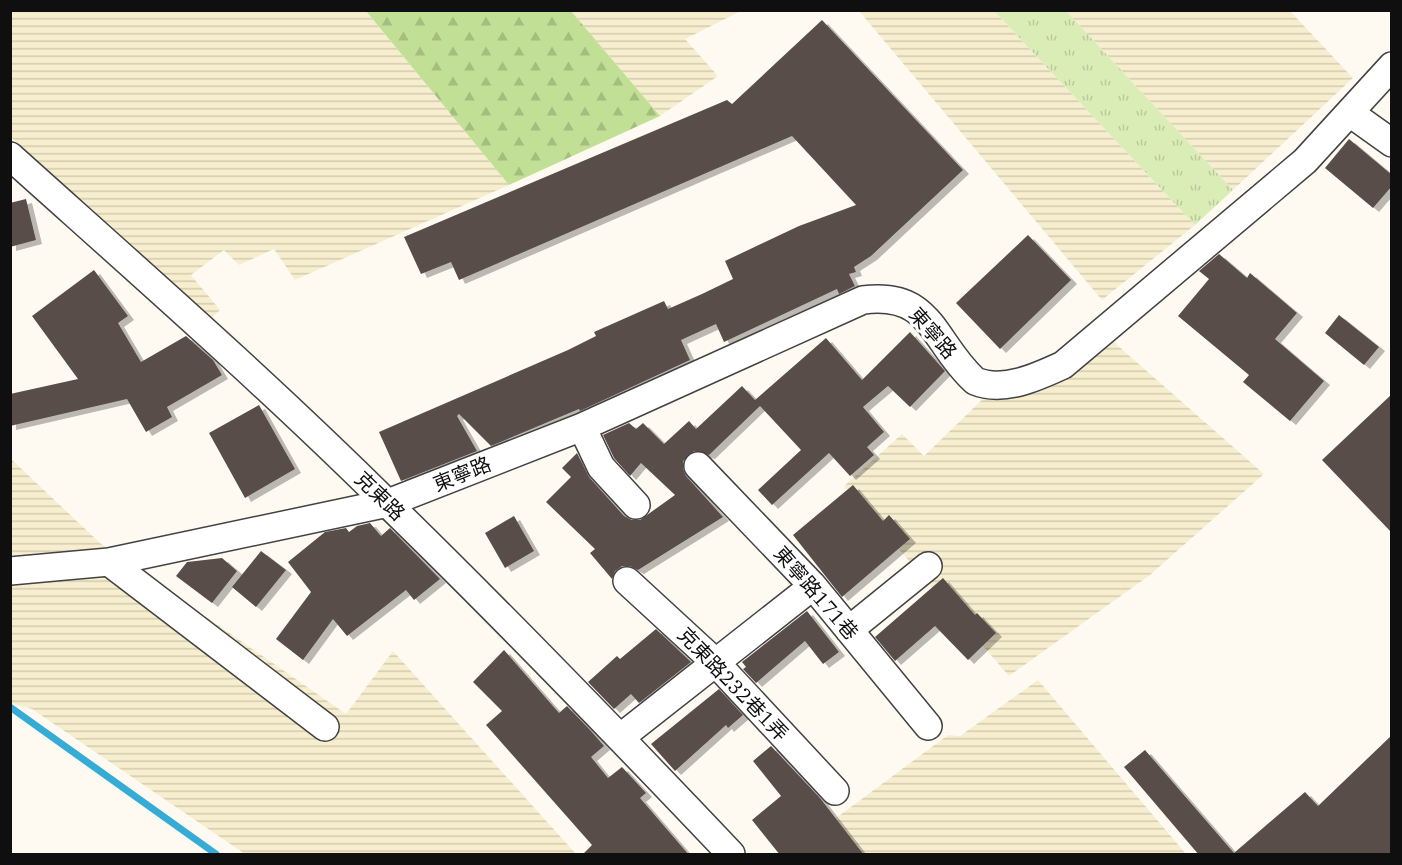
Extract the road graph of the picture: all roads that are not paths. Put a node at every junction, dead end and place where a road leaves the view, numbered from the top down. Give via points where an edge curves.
1 (1392, 66) edge
2 (1350, 113) junction
3 (1392, 143) edge
4 (10, 156) edge
5 (582, 427) junction
6 (698, 466) dead end
7 (388, 503) junction
8 (636, 505) dead end
9 (109, 562) junction
10 (928, 566) dead end
11 (10, 571) edge
12 (627, 581) dead end
13 (813, 586) junction
14 (849, 630) junction
15 (715, 662) junction
16 (928, 726) dead end
17 (325, 727) dead end
18 (621, 737) junction
19 (835, 791) dead end
20 (731, 855) edge

1 - 2 street, 東寧路
2 - 3 street
2 - 5 street, 東寧路 via 1305,161 1072,358 1029,381 984,385 975,381 919,311 902,300 881,298 863,300
4 - 7 street, 克東路
5 - 7 street, 東寧路
5 - 8 street via 601,467
6 - 13 street, 東寧路171巷
7 - 9 street, 東寧路
7 - 18 street, 克東路
9 - 11 street, 東寧路
9 - 17 street
10 - 14 street
12 - 15 street, 克東路232巷1弄
13 - 14 street, 東寧路171巷
13 - 15 street
14 - 16 street, 東寧路171巷
15 - 18 street
15 - 19 street, 克東路232巷1弄
18 - 20 street, 克東路

